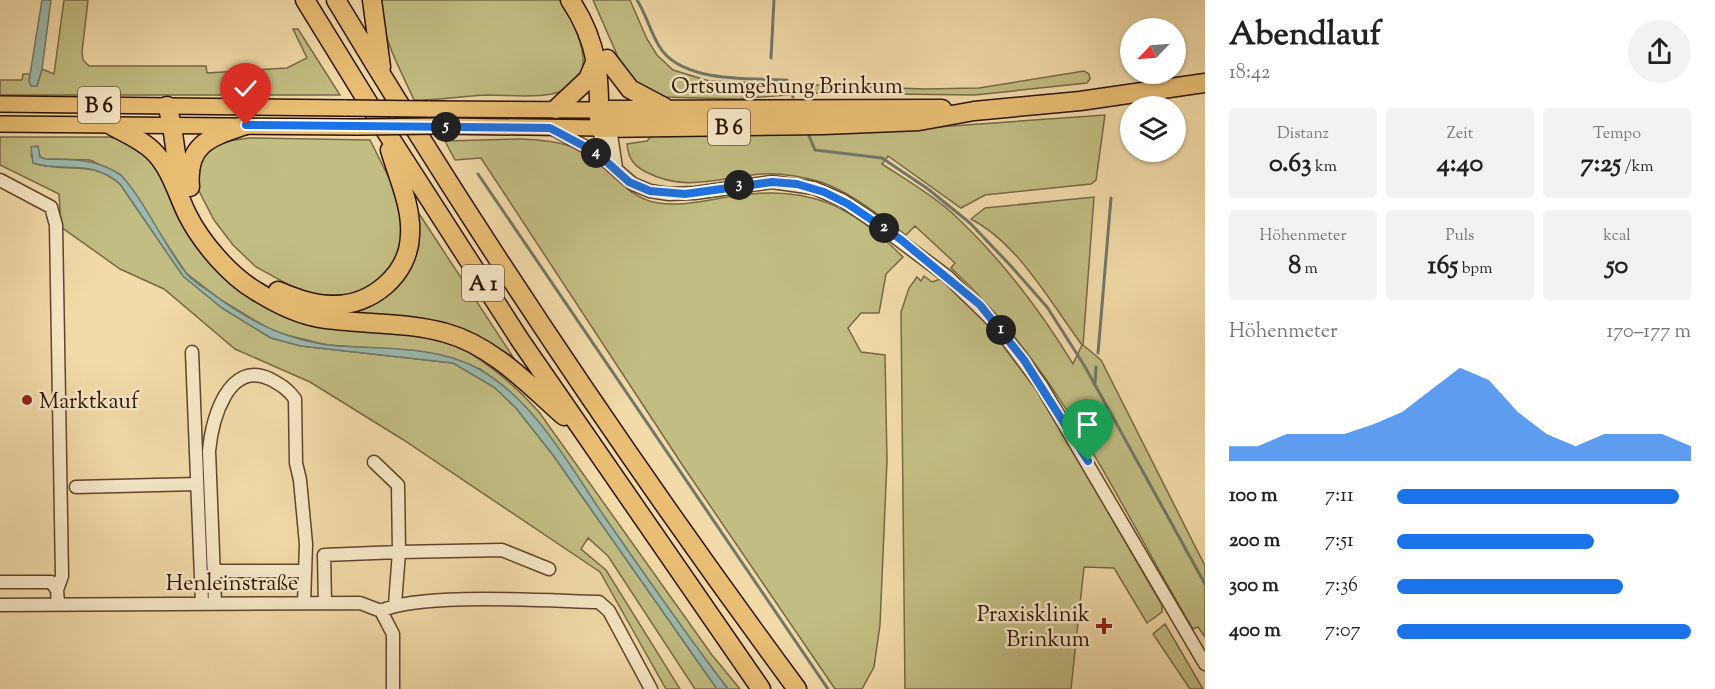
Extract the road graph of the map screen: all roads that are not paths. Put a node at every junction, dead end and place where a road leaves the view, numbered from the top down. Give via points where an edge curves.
1 (305, 0) edge
2 (336, 0) edge
3 (372, 0) edge
4 (570, 0) edge
5 (582, 0) edge
6 (602, 59) junction
7 (382, 77) junction
8 (1205, 82) edge
9 (0, 104) edge
10 (55, 105) junction
11 (167, 106) junction
12 (556, 109) junction
13 (604, 110) junction
14 (671, 110) junction
15 (974, 111) junction
16 (0, 124) edge
17 (56, 124) junction
18 (109, 124) junction
19 (169, 125) junction
20 (246, 125) junction
21 (550, 128) junction
22 (604, 128) junction
23 (385, 130) junction
24 (611, 165) junction
25 (167, 169) junction
26 (0, 180) edge
27 (196, 206) junction
28 (192, 352) dead end
29 (584, 434) junction
30 (374, 462) dead end
31 (197, 484) junction
32 (76, 487) dead end
33 (399, 552) junction
34 (549, 569) dead end
35 (214, 571) junction
36 (305, 571) junction
37 (0, 582) edge
38 (57, 590) junction
39 (202, 603) junction
40 (215, 603) junction
41 (304, 603) junction
42 (325, 603) junction
43 (58, 604) junction
44 (395, 604) junction
45 (0, 605) edge
46 (381, 611) junction
47 (1205, 664) edge
48 (393, 689) edge
49 (651, 689) edge
50 (761, 689) edge
51 (797, 689) edge

1 - 23 highway, A 1
2 - 7 highway, A 1
3 - 7 highway
4 - 6 highway
5 - 6 highway via 596,25
6 - 12 highway via 588,79
6 - 13 highway
6 - 14 highway via 630,88
7 - 51 highway, A 1 via 590,397
8 - 15 highway, Ortsumgehung Brinkum / B 6 via 1111,97
9 - 10 main road, B 6
10 - 11 main road, B 6
10 - 17 street
11 - 12 main road, B 6, bridge
11 - 19 highway
12 - 13 main road, B 6
13 - 14 highway, Ortsumgehung Brinkum / B 6
13 - 22 highway
14 - 15 highway, Ortsumgehung Brinkum / B 6
15 - 22 highway, Ortsumgehung Brinkum / B 6 via 919,121
16 - 17 main road, B 6
17 - 18 main road, B 6
18 - 19 main road, B 6
18 - 25 highway via 143,144
19 - 20 main road, B 6
19 - 25 highway
19 - 27 highway via 180,174
20 - 21 main road, B 6, bridge
20 - 27 highway via 209,139 193,156 189,177
21 - 22 main road, B 6
21 - 24 street
22 - 24 street via 601,147
23 - 27 highway via 408,211 410,236 405,260 397,273 365,298 343,305 323,305 279,291 253,276 229,253
23 - 29 highway, A 1
24 - 47 street via 638,187 669,194 756,183 814,188 868,217 948,277 994,322 1051,400
25 - 29 highway via 188,217 229,270 255,291 318,317 395,323 446,333 476,344 505,364
26 - 38 street via 51,207 56,225 62,565
28 - 31 street
29 - 50 highway, A 1
30 - 33 street via 398,485
31 - 32 street
31 - 39 street
33 - 34 street via 502,550
33 - 42 street via 324,555
33 - 44 street
35 - 36 street
35 - 36 street via 211,430 234,384 242,376 252,374 280,385 295,399
35 - 40 street
36 - 41 street
37 - 38 street via 51,582
38 - 43 street
39 - 40 street, Henleinstraße
39 - 43 street, Henleinstraße
40 - 41 street, Henleinstraße
41 - 42 street, Henleinstraße
42 - 46 street, Henleinstraße via 360,603
43 - 45 street, Henleinstraße
44 - 46 street
44 - 49 street via 598,602 609,611
46 - 48 street via 393,634

